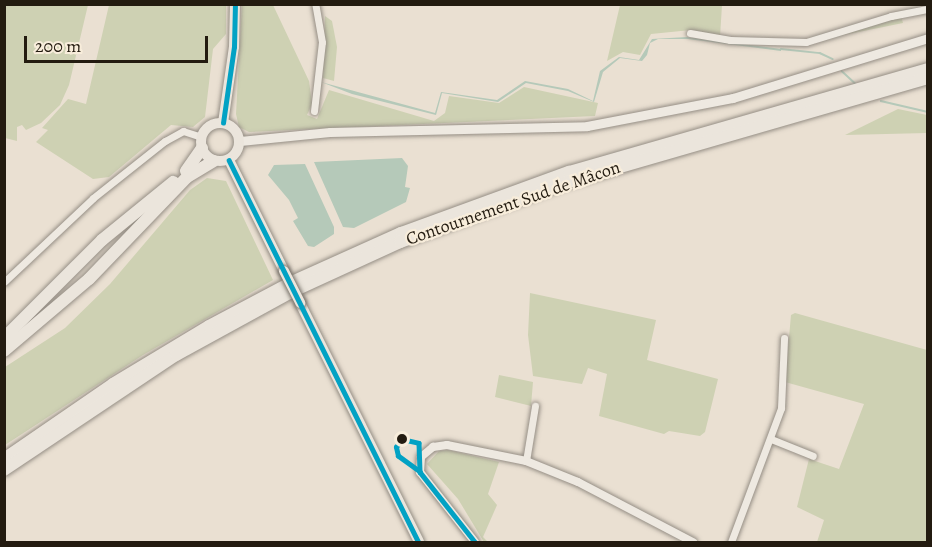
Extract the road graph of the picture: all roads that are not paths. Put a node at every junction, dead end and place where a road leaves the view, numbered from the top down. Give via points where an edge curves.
1 (235, 4) edge
2 (315, 4) edge
3 (927, 9) edge
4 (690, 33) dead end
5 (927, 38) edge
6 (927, 69) edge
7 (927, 78) edge
8 (314, 111) dead end
9 (223, 123) junction
10 (240, 141) junction
11 (201, 142) junction
12 (229, 160) junction
13 (214, 161) junction
14 (4, 282) edge
15 (4, 338) edge
16 (784, 338) dead end
17 (4, 351) edge
18 (536, 406) dead end
19 (771, 439) junction
20 (813, 456) dead end
21 (4, 459) edge
22 (526, 461) junction
23 (4, 470) edge
24 (419, 543) edge
25 (474, 543) edge
26 (693, 543) edge
27 (731, 543) edge

1 - 9 main road via 234,47
2 - 8 street via 322,42
3 - 4 street via 806,42 730,40
5 - 10 main road via 733,98 609,123 539,130 330,132
6 - 21 highway, Contournement Sud de Mâcon via 558,176 401,233 292,282 198,332 112,384
7 - 23 highway, Contournement Sud de Mâcon via 568,182 400,242 291,292 176,355
9 - 10 main road via 232,127
9 - 11 main road via 210,126
10 - 12 main road
11 - 13 main road
11 - 14 street via 183,131 165,141 93,198
11 - 15 highway via 184,173 102,240
12 - 13 main road
12 - 24 main road, bridge
13 - 17 highway via 187,177 89,279
16 - 19 street via 781,408
18 - 22 street
19 - 20 street
19 - 27 street
22 - 25 street via 439,446 421,457 420,472
22 - 26 street via 578,482

